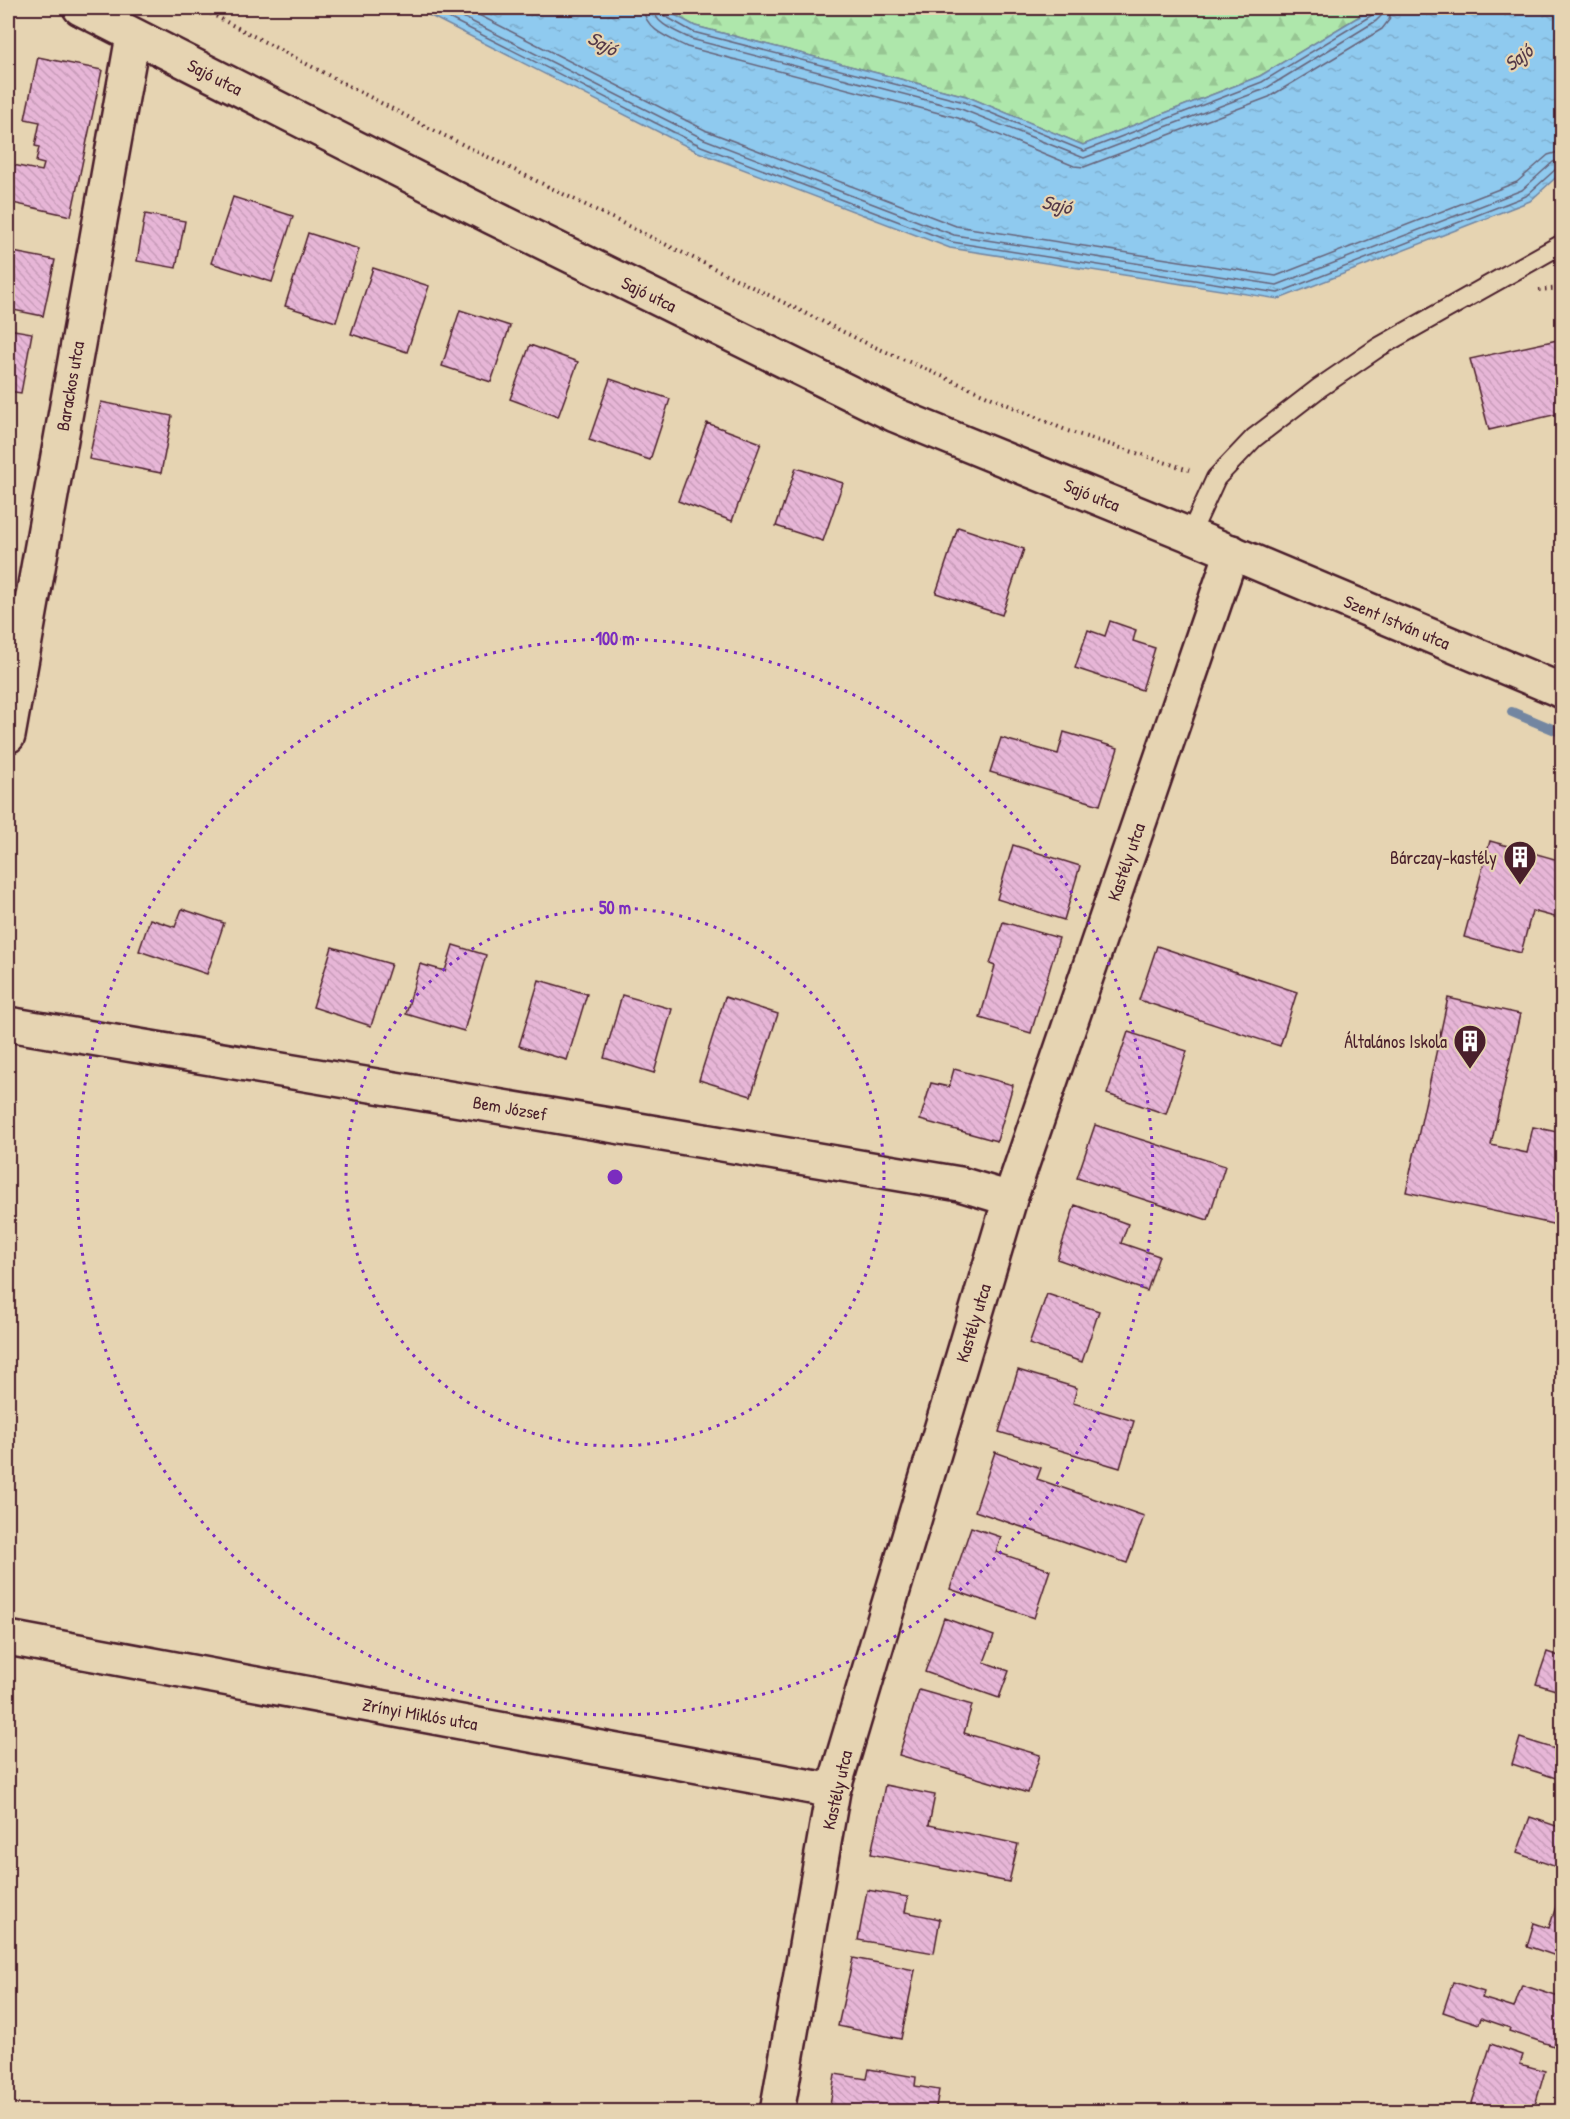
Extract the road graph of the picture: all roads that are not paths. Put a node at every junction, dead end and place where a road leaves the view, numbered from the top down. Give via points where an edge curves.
1 (80, 8) edge
2 (133, 36) junction
3 (1563, 244) edge
4 (1190, 535) junction
5 (1232, 552) junction
6 (1563, 692) edge
7 (8, 736) edge
8 (8, 1024) edge
9 (1010, 1199) junction
10 (8, 1638) edge
11 (833, 1791) junction
12 (777, 2112) edge

1 - 2 street, Sajó utca
2 - 4 street, Sajó utca via 895,415
2 - 7 street, Barackos utca
3 - 4 lane via 1378,347 1318,388 1254,438 1216,478
4 - 5 street, Sajó utca
5 - 6 street, Szent István utca
5 - 9 street, Kastély utca
8 - 9 street, Bem József via 960,1184
9 - 11 street, Kastély utca
10 - 11 street, Zrínyi Miklós utca
11 - 12 street, Kastély utca

